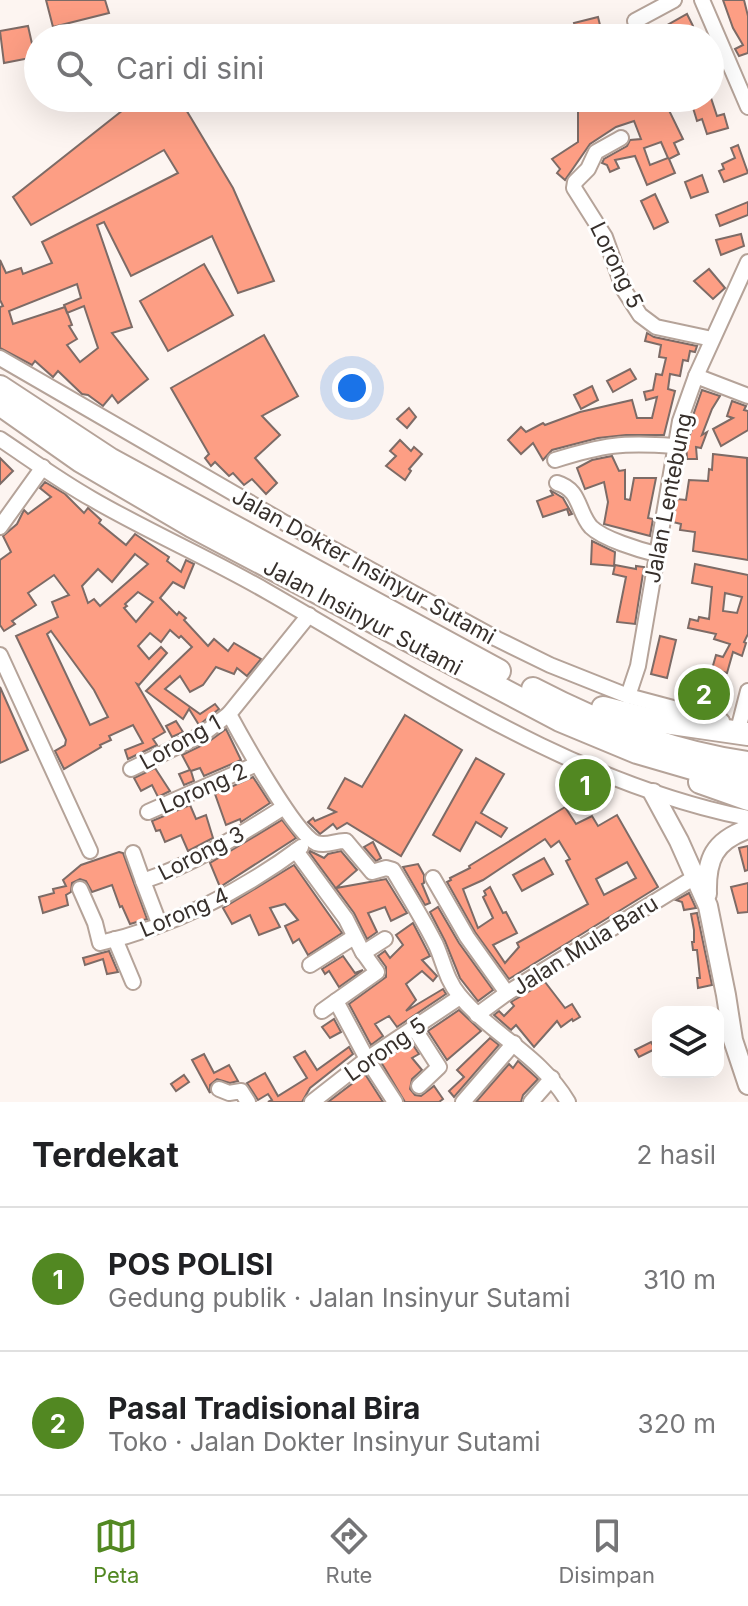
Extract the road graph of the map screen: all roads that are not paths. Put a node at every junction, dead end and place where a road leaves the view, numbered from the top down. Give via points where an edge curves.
1 (674, 0) edge
2 (704, 1) edge
3 (635, 21) dead end
4 (714, 24) edge
5 (724, 49) edge
6 (748, 107) edge
7 (621, 138) dead end
8 (748, 262) edge
9 (712, 339) junction
10 (0, 358) edge
11 (696, 376) junction
12 (0, 387) edge
13 (748, 396) edge
14 (0, 404) edge
15 (0, 419) edge
16 (0, 439) edge
17 (673, 446) junction
18 (555, 460) dead end
19 (81, 461) junction
20 (43, 467) junction
21 (557, 483) dead end
22 (0, 527) edge
23 (656, 554) junction
24 (309, 615) junction
25 (0, 655) edge
26 (479, 660) junction
27 (748, 691) edge
28 (628, 696) junction
29 (229, 714) junction
30 (745, 730) edge
31 (637, 752) junction
32 (748, 763) edge
33 (257, 764) junction
34 (131, 769) dead end
35 (748, 780) edge
36 (653, 793) junction
37 (748, 799) edge
38 (284, 807) junction
39 (148, 812) dead end
40 (748, 818) edge
41 (748, 829) edge
42 (311, 840) junction
43 (90, 851) dead end
44 (296, 851) junction
45 (133, 853) dead end
46 (695, 877) junction
47 (433, 878) dead end
48 (143, 881) junction
49 (80, 889) dead end
50 (708, 906) junction
51 (159, 923) junction
52 (354, 937) junction
53 (115, 939) junction
54 (385, 939) dead end
55 (363, 953) junction
56 (310, 965) dead end
57 (133, 982) dead end
58 (507, 993) junction
59 (460, 997) junction
60 (336, 1001) junction
61 (322, 1011) dead end
62 (477, 1015) junction
63 (414, 1028) junction
64 (514, 1043) junction
65 (367, 1059) junction
66 (552, 1078) junction
67 (748, 1085) edge
68 (419, 1086) dead end
69 (219, 1089) dead end
70 (332, 1096) edge
71 (248, 1102) edge
72 (312, 1102) edge
73 (395, 1102) edge
74 (463, 1102) edge
75 (531, 1102) edge
76 (568, 1102) edge

1 - 3 street
2 - 4 street
5 - 6 street
7 - 9 street, Lorong 5 via 596,152 575,182 576,191 605,237 624,290 640,315 656,327
8 - 9 street, Jalan Lentebung
9 - 11 street, Jalan Lentebung
10 - 28 street, Jalan Dokter Insinyur Sutami via 497,639
11 - 13 street
11 - 17 street, Jalan Lentebung
12 - 26 highway, Jalan Insinyur Sutami via 111,460
14 - 19 highway, Jalan Insinyur Sutami
15 - 19 highway
16 - 20 street
17 - 18 street via 600,446
17 - 23 street, Jalan Lentebung
19 - 31 highway, Jalan Insinyur Sutami via 310,590 560,720
20 - 22 street
20 - 24 street
21 - 23 street via 573,491 598,532
23 - 28 street, Jalan Lentebung via 638,666
24 - 29 street, Lorong 1
24 - 36 street via 551,751
25 - 43 street
26 - 30 highway via 618,713
26 - 32 highway, Jalan Insinyur Sutami via 608,725
27 - 30 street
28 - 30 street, Jalan Dokter Insinyur Sutami
29 - 33 street
29 - 34 street, Lorong 1 via 203,734
31 - 35 highway, Jalan Insinyur Sutami
31 - 37 highway
33 - 38 street
33 - 39 street, Lorong 2
36 - 40 street
36 - 46 main road
38 - 42 street
38 - 48 street, Lorong 3
41 - 50 main road via 713,853 706,877
42 - 44 street, Lorong 4
42 - 59 street via 329,845 343,840 372,872 393,870
44 - 51 street, Lorong 4 via 256,880
44 - 52 street
45 - 48 street, Lorong 3
46 - 50 main road
46 - 58 street, Jalan Mula Baru
47 - 58 street
48 - 51 street
49 - 53 street, Lorong 4 via 101,947
50 - 67 main road via 733,1040
51 - 53 street, Lorong 4
52 - 55 street
52 - 56 street
53 - 57 street
54 - 55 street
55 - 60 street via 377,973
58 - 62 street, Jalan Mula Baru
59 - 62 street
59 - 63 street, Lorong 5
60 - 61 street
60 - 65 street
62 - 64 street
63 - 65 street, Lorong 5
63 - 68 street via 439,1067
64 - 66 street
64 - 74 street
65 - 70 street, Lorong 5
65 - 73 street
66 - 75 street
66 - 76 street
69 - 71 street via 239,1091
70 - 72 street, Lorong 5

